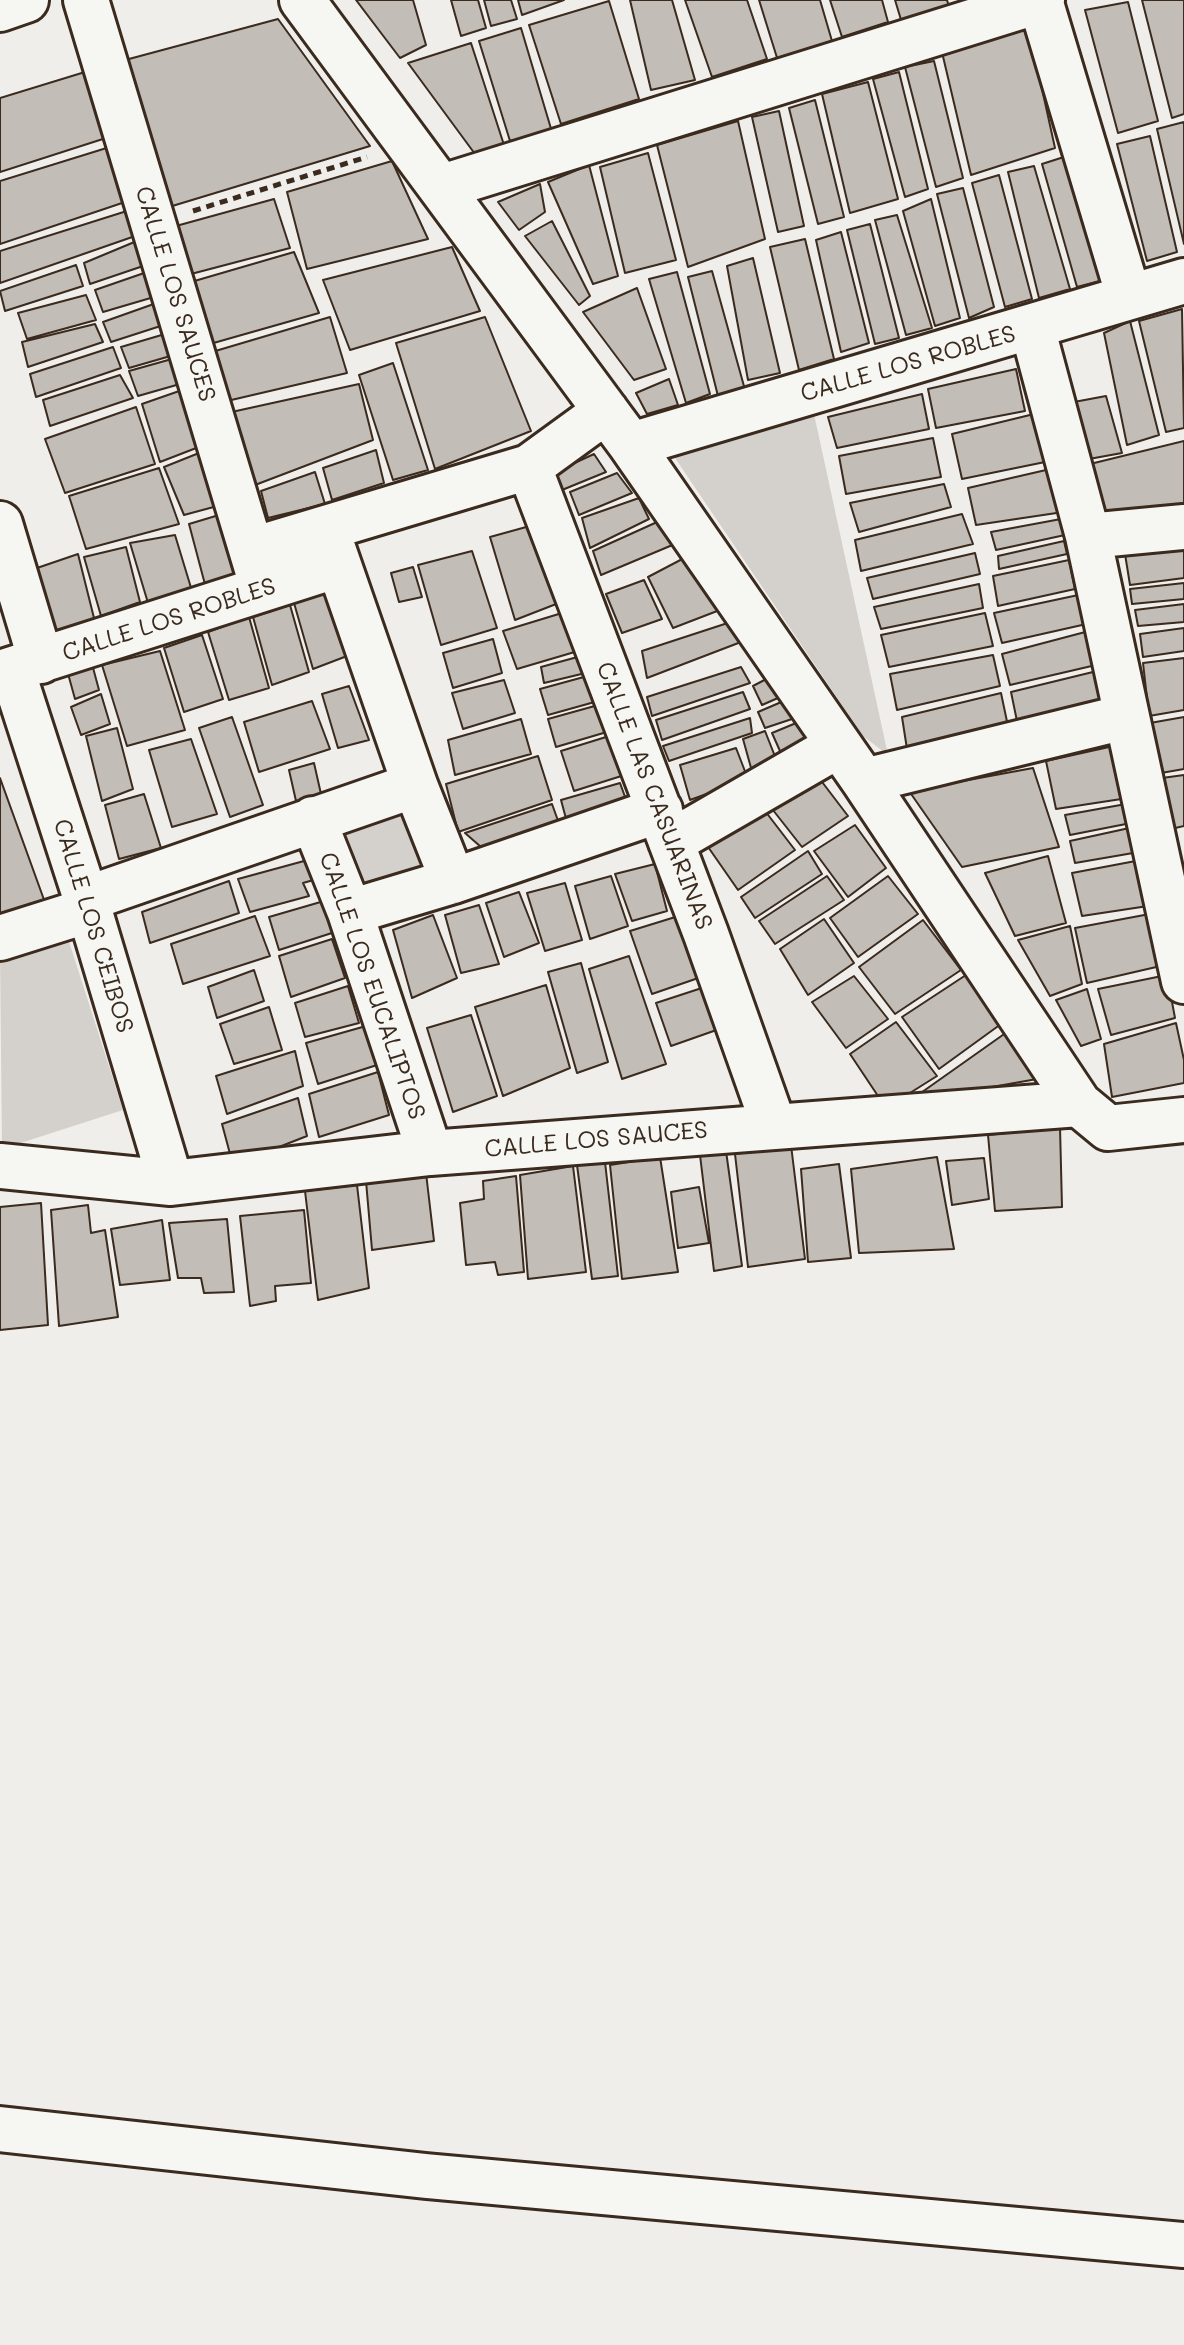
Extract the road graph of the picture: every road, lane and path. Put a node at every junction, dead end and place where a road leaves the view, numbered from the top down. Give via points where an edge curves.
1 (86, 0) edge
2 (302, 0) edge
3 (1041, 0) edge
4 (410, 144) junction
5 (442, 187) junction
6 (153, 223) junction
7 (1184, 281) edge
8 (1129, 297) junction
9 (1032, 327) junction
10 (618, 428) junction
11 (529, 467) junction
12 (0, 524) edge
13 (1184, 527) edge
14 (1088, 536) junction
15 (332, 546) junction
16 (258, 569) junction
17 (18, 668) edge
18 (1125, 717) junction
19 (839, 745) junction
20 (864, 781) junction
21 (415, 785) junction
22 (313, 819) junction
23 (666, 826) junction
24 (1169, 850) edge
25 (453, 881) junction
26 (87, 905) junction
27 (350, 912) junction
28 (0, 938) edge
29 (1184, 981) edge
30 (1079, 1104) junction
31 (1184, 1120) edge
32 (774, 1126) junction
33 (430, 1153) junction
34 (0, 1166) edge
35 (171, 1183) junction
36 (0, 2129) edge
37 (1184, 2245) edge

1 - 6 street, CALLE LOS SAUCES
2 - 4 street
3 - 5 street
3 - 8 street
4 - 5 street
4 - 6 path
5 - 10 street
6 - 16 street, CALLE LOS SAUCES
7 - 8 street, CALLE LOS ROBLES
8 - 9 street, CALLE LOS ROBLES
9 - 10 street, CALLE LOS ROBLES
9 - 14 street
10 - 11 street, CALLE LOS ROBLES
10 - 19 street
11 - 15 street, CALLE LOS ROBLES
11 - 23 street, CALLE LAS CASUARINAS
12 - 17 street, CALLE LOS CEIBOS
13 - 14 street
14 - 18 street
15 - 16 street, CALLE LOS ROBLES
15 - 21 street
16 - 17 street, CALLE LOS ROBLES
17 - 26 street, CALLE LOS CEIBOS
18 - 20 street
18 - 24 street
19 - 20 street
19 - 23 street
20 - 30 street
21 - 22 street
21 - 25 street
22 - 26 street
22 - 27 street, CALLE LOS EUCALIPTOS
23 - 25 street
23 - 32 street, CALLE LAS CASUARINAS
24 - 29 street
25 - 27 street
26 - 28 street
26 - 35 street, CALLE LOS CEIBOS
27 - 33 street, CALLE LOS EUCALIPTOS
30 - 31 street via 1108,1128
30 - 32 street, CALLE LOS SAUCES
32 - 33 street, CALLE LOS SAUCES
33 - 35 street, CALLE LOS SAUCES
34 - 35 street, CALLE LOS SAUCES
36 - 37 street via 426,2176

